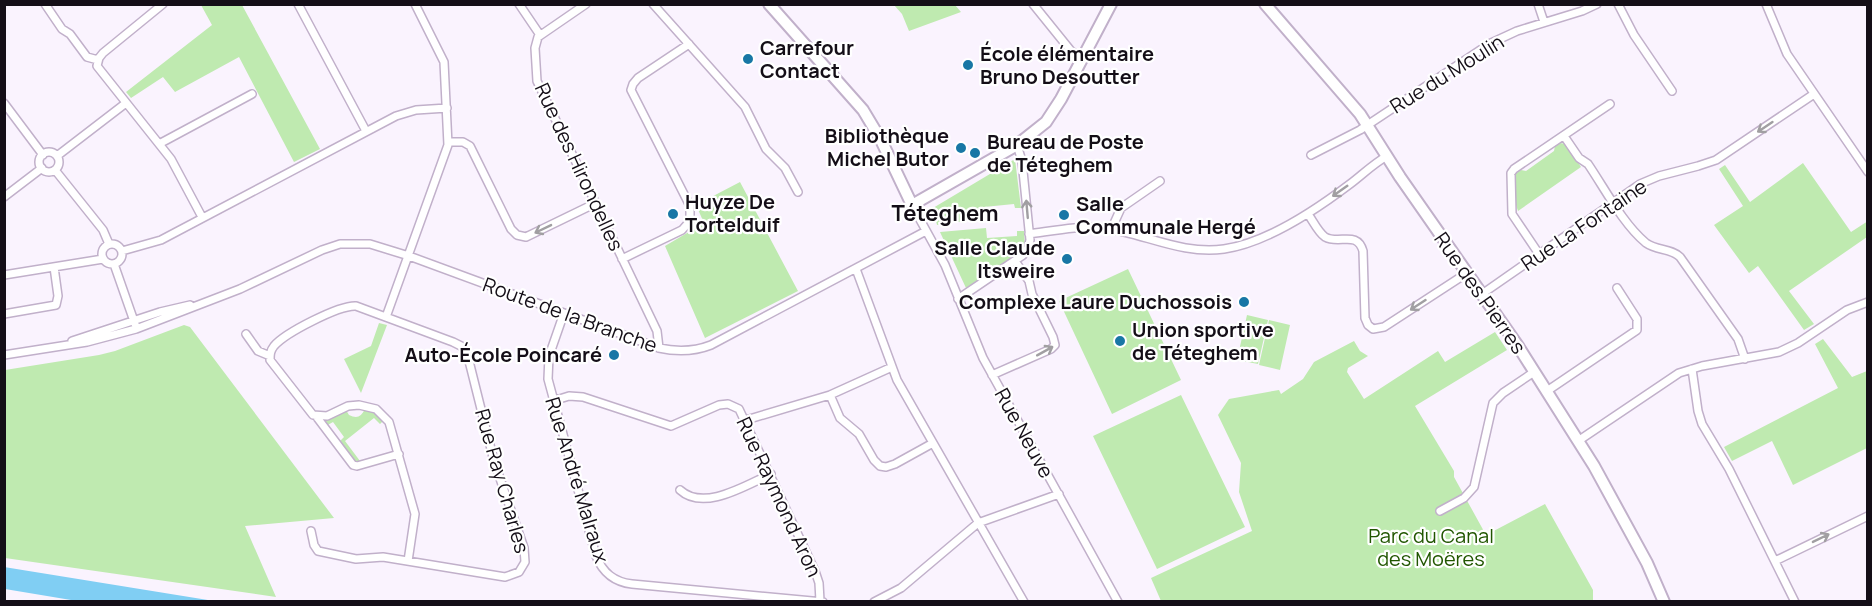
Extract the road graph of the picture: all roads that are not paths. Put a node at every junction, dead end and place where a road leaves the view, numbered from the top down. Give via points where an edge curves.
1 (45, 4) edge
2 (164, 4) edge
3 (298, 4) edge
4 (415, 4) edge
5 (519, 4) edge
6 (586, 4) edge
7 (653, 4) edge
8 (769, 4) edge
9 (1033, 4) edge
10 (1111, 4) edge
11 (1265, 4) edge
12 (1538, 4) edge
13 (1597, 4) edge
14 (1618, 4) edge
15 (1766, 4) edge
16 (1544, 22) junction
17 (540, 35) junction
18 (689, 44) junction
19 (1082, 58) junction
20 (98, 60) junction
21 (1672, 91) dead end
22 (252, 94) dead end
23 (1814, 94) junction
24 (4, 103) edge
25 (126, 103) junction
26 (1610, 104) dead end
27 (447, 108) junction
28 (1367, 125) junction
29 (366, 131) junction
30 (1564, 136) junction
31 (448, 142) junction
32 (159, 144) junction
33 (1017, 145) junction
34 (43, 155) junction
35 (1311, 155) dead end
36 (57, 156) junction
37 (1387, 156) junction
38 (42, 168) junction
39 (55, 170) junction
40 (1868, 172) edge
41 (1160, 181) dead end
42 (798, 192) dead end
43 (4, 197) edge
44 (1614, 202) junction
45 (596, 203) junction
46 (912, 205) junction
47 (1308, 214) junction
48 (202, 217) junction
49 (1111, 230) junction
50 (926, 231) junction
51 (1029, 234) junction
52 (109, 244) junction
53 (122, 251) junction
54 (1539, 254) junction
55 (409, 256) junction
56 (103, 259) junction
57 (622, 259) junction
58 (1015, 261) junction
59 (114, 264) junction
60 (54, 267) junction
61 (856, 269) junction
62 (1467, 273) junction
63 (4, 275) edge
64 (1617, 288) dead end
65 (1482, 294) junction
66 (958, 298) junction
67 (1868, 302) edge
68 (564, 313) junction
69 (4, 314) edge
70 (386, 316) junction
71 (135, 325) junction
72 (246, 334) dead end
73 (659, 348) junction
74 (4, 355) edge
75 (270, 356) junction
76 (1745, 359) junction
77 (892, 367) junction
78 (1692, 369) junction
79 (1534, 372) junction
80 (992, 375) junction
81 (1546, 391) junction
82 (830, 395) junction
83 (553, 401) junction
84 (316, 416) junction
85 (746, 420) junction
86 (1578, 441) junction
87 (933, 443) junction
88 (399, 454) junction
89 (771, 474) junction
90 (680, 490) dead end
91 (1059, 494) junction
92 (1440, 511) dead end
93 (1868, 516) edge
94 (978, 523) junction
95 (311, 531) dead end
96 (408, 561) junction
97 (1775, 561) junction
98 (821, 601) edge
99 (874, 602) edge
100 (1024, 602) edge
101 (1118, 602) edge
102 (1664, 602) edge
103 (1795, 602) edge

1 - 20 street via 87,57
2 - 20 street
3 - 29 street
4 - 27 street via 443,58
5 - 17 street
6 - 17 street
7 - 18 street
8 - 46 main road via 860,106
9 - 19 street via 1072,52
10 - 19 main road
11 - 28 main road, Rue des Pierres
12 - 16 street
13 - 16 street, Rue du Moulin
14 - 21 street
15 - 23 street via 1783,47
16 - 28 street, Rue du Moulin via 1480,49
17 - 45 street, Rue des Hirondelles via 535,48 537,81
18 - 42 street via 747,110 766,149 785,168
18 - 57 street via 638,78 631,90 690,206 690,220 682,230
19 - 33 main road via 1049,118
20 - 25 street via 98,68
22 - 32 street
23 - 40 street
23 -> 44 street, Rue La Fontaine via 1720,157 1654,178
24 - 34 street
25 - 32 street
25 - 36 street
26 - 30 street
27 - 29 street via 404,112
27 - 31 street
28 - 35 street, Rue du Moulin
28 - 37 main road, Rue des Pierres
29 - 48 street
30 - 44 street
30 - 54 street via 1514,169 1510,177 1512,214
45 -> 31 street via 526,237 517,236 470,146
31 - 55 street
32 - 48 street via 174,163
33 - 46 main road
51 -> 33 street
34 - 36 street
34 - 38 street
36 - 39 street
37 -> 47 street
37 - 62 main road, Rue des Pierres
38 - 39 street
38 - 43 street
39 - 52 street via 103,230
41 - 49 street via 1123,206
44 - 54 street, Rue La Fontaine
44 - 76 street via 1648,245 1680,256 1738,339
45 - 57 street, Rue des Hirondelles
46 - 50 street, Rue Neuve
47 - 49 street via 1252,241 1225,249 1182,248
62 -> 47 street via 1384,327 1373,329 1365,318 1360,244 1352,239 1326,237
48 - 53 street via 157,242
49 - 51 street via 1096,227
50 - 61 street, Route de la Branche
50 - 66 street, Rue Neuve
51 - 58 street via 1027,250
52 - 53 street
52 - 56 street via 102,250
53 - 59 street via 121,259
54 - 65 street, Rue La Fontaine
55 - 68 street, Route de la Branche
55 - 70 street
55 - 71 street, Route de la Branche via 370,244 340,244 204,302
56 - 59 street
56 - 60 street
57 - 73 street, Rue des Hirondelles via 657,331
58 - 66 street
80 -> 58 street via 1055,345 1028,279
59 - 71 street
60 - 63 street
60 - 69 street via 56,305
61 - 73 street, Route de la Branche via 707,346 682,351
61 - 77 street
62 - 65 main road, Rue des Pierres
64 - 81 street via 1637,319 1636,330
65 - 79 main road, Rue des Pierres
66 - 80 street, Rue Neuve
67 - 76 street via 1842,312 1788,348
68 - 73 street, Route de la Branche
68 - 83 street, Rue André Malraux via 548,364
70 - 75 street, Rue Ray Charles via 356,306 345,307 292,332 273,347
70 - 96 street, Rue Ray Charles via 457,344 469,356 494,461 525,559 519,572 505,577
71 - 74 street, Route de la Branche via 87,342
72 - 75 street via 258,351
75 - 84 street via 272,365
76 - 78 street
77 - 82 street
77 - 87 street
78 - 86 street via 1671,378
78 - 97 street via 1702,424 1730,469
79 - 81 main road, Rue des Pierres
79 - 92 street via 1493,403 1473,490
80 - 91 street, Rue Neuve
81 - 86 main road, Rue des Pierres
82 - 85 street
82 - 87 street via 840,418 859,434 880,466 892,466
83 - 85 street, Rue Raymond Aron via 583,397 671,426 728,404 739,409
83 - 98 street, Rue André Malraux via 596,556 609,575 637,585
84 - 88 street via 353,465
84 - 88 street via 327,416 351,405 374,408 390,425
85 - 89 street, Rue Raymond Aron
86 - 102 main road, Rue des Pierres via 1647,562
87 - 94 street
88 - 96 street via 415,514
89 - 90 street via 709,499 694,498
89 - 98 street, Rue Raymond Aron via 817,574
91 - 94 street
91 - 101 street, Rue Neuve
97 -> 93 street
94 - 99 street via 901,588
94 - 100 street
95 - 96 street, Rue Ray Charles via 315,548 322,553
97 - 103 street

